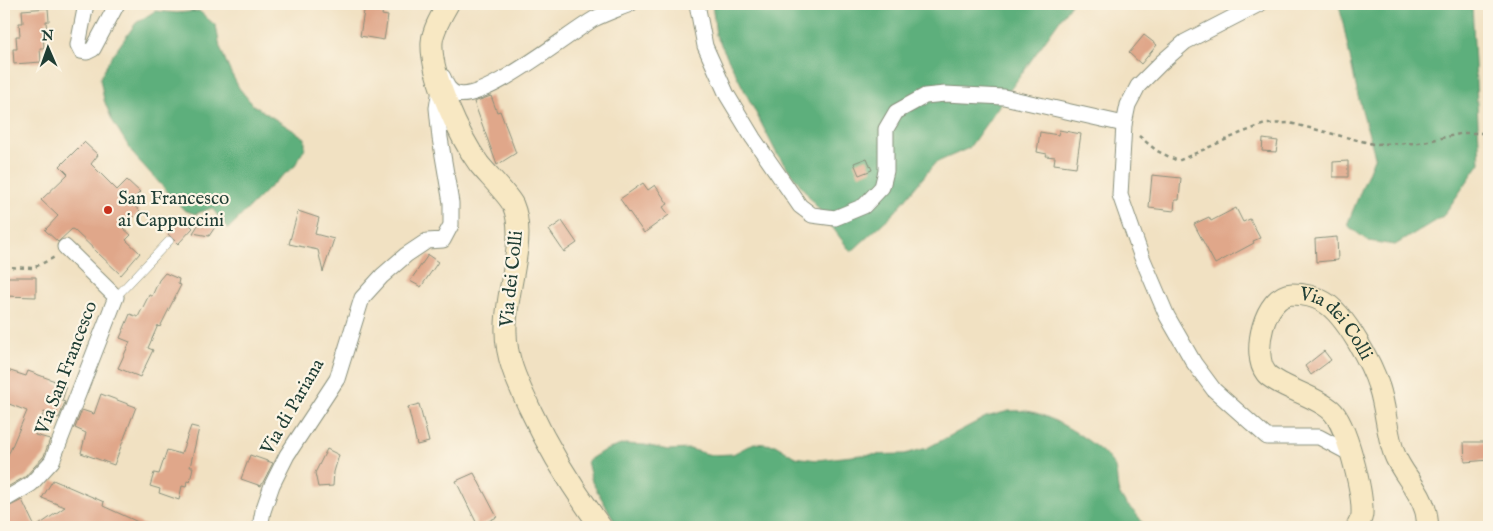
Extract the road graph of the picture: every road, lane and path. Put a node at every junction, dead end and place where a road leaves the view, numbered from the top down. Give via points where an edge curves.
1 (86, 4) edge
2 (117, 4) edge
3 (448, 4) edge
4 (630, 4) edge
5 (698, 4) edge
6 (1258, 4) edge
7 (440, 86) junction
8 (1124, 124) junction
9 (1489, 132) edge
10 (169, 241) dead end
11 (65, 247) joint
12 (4, 267) edge
13 (116, 297) junction
14 (1350, 454) junction
15 (4, 500) edge
16 (260, 527) edge
17 (601, 527) edge
18 (1356, 527) edge
19 (1428, 527) edge

1 - 2 street via 78,45 81,51 87,52 93,49
3 - 4 street via 440,40 442,74 448,89 457,94 475,92 503,79 595,19
3 - 7 street, Via dei Colli via 432,41
5 - 8 street via 705,46 727,96 795,199 812,215 835,218 864,206 882,187 886,171 886,129 896,112 925,96 1004,97
6 - 8 street via 1185,42 1161,63 1138,86 1128,105
7 - 16 street, Via di Pariana via 437,108 451,203 450,228 442,240 427,241 406,255 362,298 337,379 287,455 272,485
7 - 17 street, Via dei Colli via 468,149 513,204 518,226 506,333 513,372 547,444
8 - 9 path via 1157,152 1178,161 1266,124 1290,123 1373,144 1419,143
8 - 14 street via 1120,195 1167,316 1194,363 1214,390 1268,437 1319,438
10 - 13 lane
11 - 12 path via 54,258 33,268
11 - 13 street, Via San Francesco
13 - 15 street, Via San Francesco via 52,461 31,484
14 - 18 street, Via dei Colli via 1361,496 1362,516
14 - 19 street, Via dei Colli via 1346,434 1331,410 1289,389 1266,373 1262,364 1262,325 1273,304 1289,294 1308,295 1326,303 1343,320 1370,363 1380,388 1395,456 1426,508

